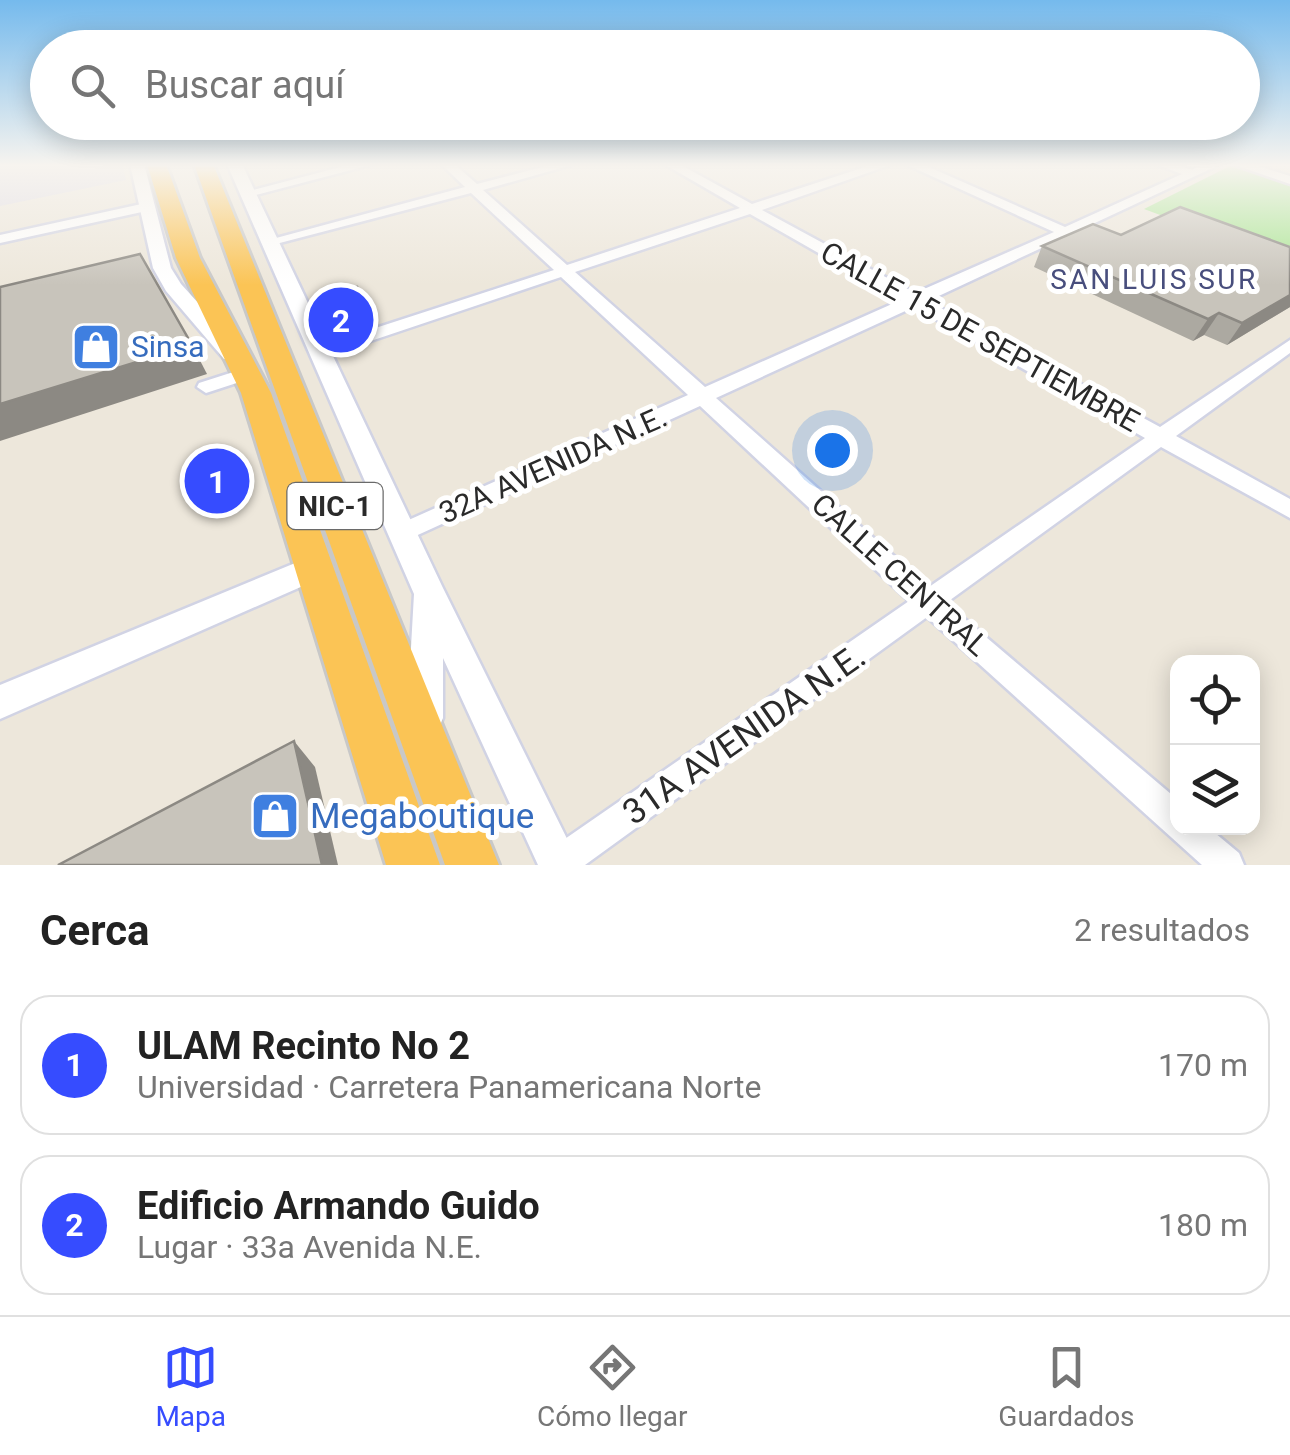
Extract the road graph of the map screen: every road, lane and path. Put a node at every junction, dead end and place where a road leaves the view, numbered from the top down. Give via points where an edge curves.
1 (169, 204) edge
2 (219, 204) edge
3 (254, 204) edge
4 (415, 204) edge
5 (490, 204) edge
6 (741, 204) edge
7 (763, 204) edge
8 (1003, 204) edge
9 (1127, 204) edge
10 (146, 207) joint
11 (749, 209) junction
12 (1066, 232) junction
13 (0, 238) edge
14 (272, 242) junction
15 (562, 271) junction
16 (914, 300) junction
17 (1290, 346) edge
18 (320, 352) junction
19 (249, 373) junction
20 (206, 387) dead end
21 (704, 398) junction
22 (1158, 436) junction
23 (1290, 510) edge
24 (401, 532) junction
25 (316, 566) junction
26 (428, 590) junction
27 (930, 604) junction
28 (0, 702) edge
29 (425, 743) junction
30 (1170, 814) edge
31 (1193, 835) edge
32 (559, 864) edge
33 (412, 865) edge
34 (472, 865) edge
35 (1228, 865) edge

1 - 19 highway, NIC-1 via 188,258
2 - 29 highway, NIC-1
3 - 14 street
4 - 14 street
5 - 15 street, CALLE CENTRAL
6 - 11 street, CALLE 15 DE SEPTIEMBRE
7 - 11 street
8 - 12 street
9 - 12 street, 32A AVENIDA N.E.
10 - 13 street
10 - 19 street, NIC-1 via 157,270
11 - 15 street
11 - 16 street, CALLE 15 DE SEPTIEMBRE
12 - 16 street, 32A AVENIDA N.E.
14 - 18 street
15 - 18 street
15 - 21 street, CALLE CENTRAL
16 - 21 street, 32A AVENIDA N.E.
16 - 22 street, CALLE 15 DE SEPTIEMBRE
17 - 22 street, 31A AVENIDA N.E.
18 - 24 street
19 - 20 street
19 - 25 highway, NIC-1
21 - 24 street, 32A AVENIDA N.E.
21 - 27 street, CALLE CENTRAL
22 - 23 street, CALLE 15 DE SEPTIEMBRE
22 - 27 street, 31A AVENIDA N.E.
24 - 26 street
25 - 28 street
25 - 33 highway, NIC-1
26 - 29 street
26 - 32 street
27 - 30 street, CALLE CENTRAL
27 - 32 street, 31A AVENIDA N.E.
29 - 34 highway, NIC-1
31 - 35 street

